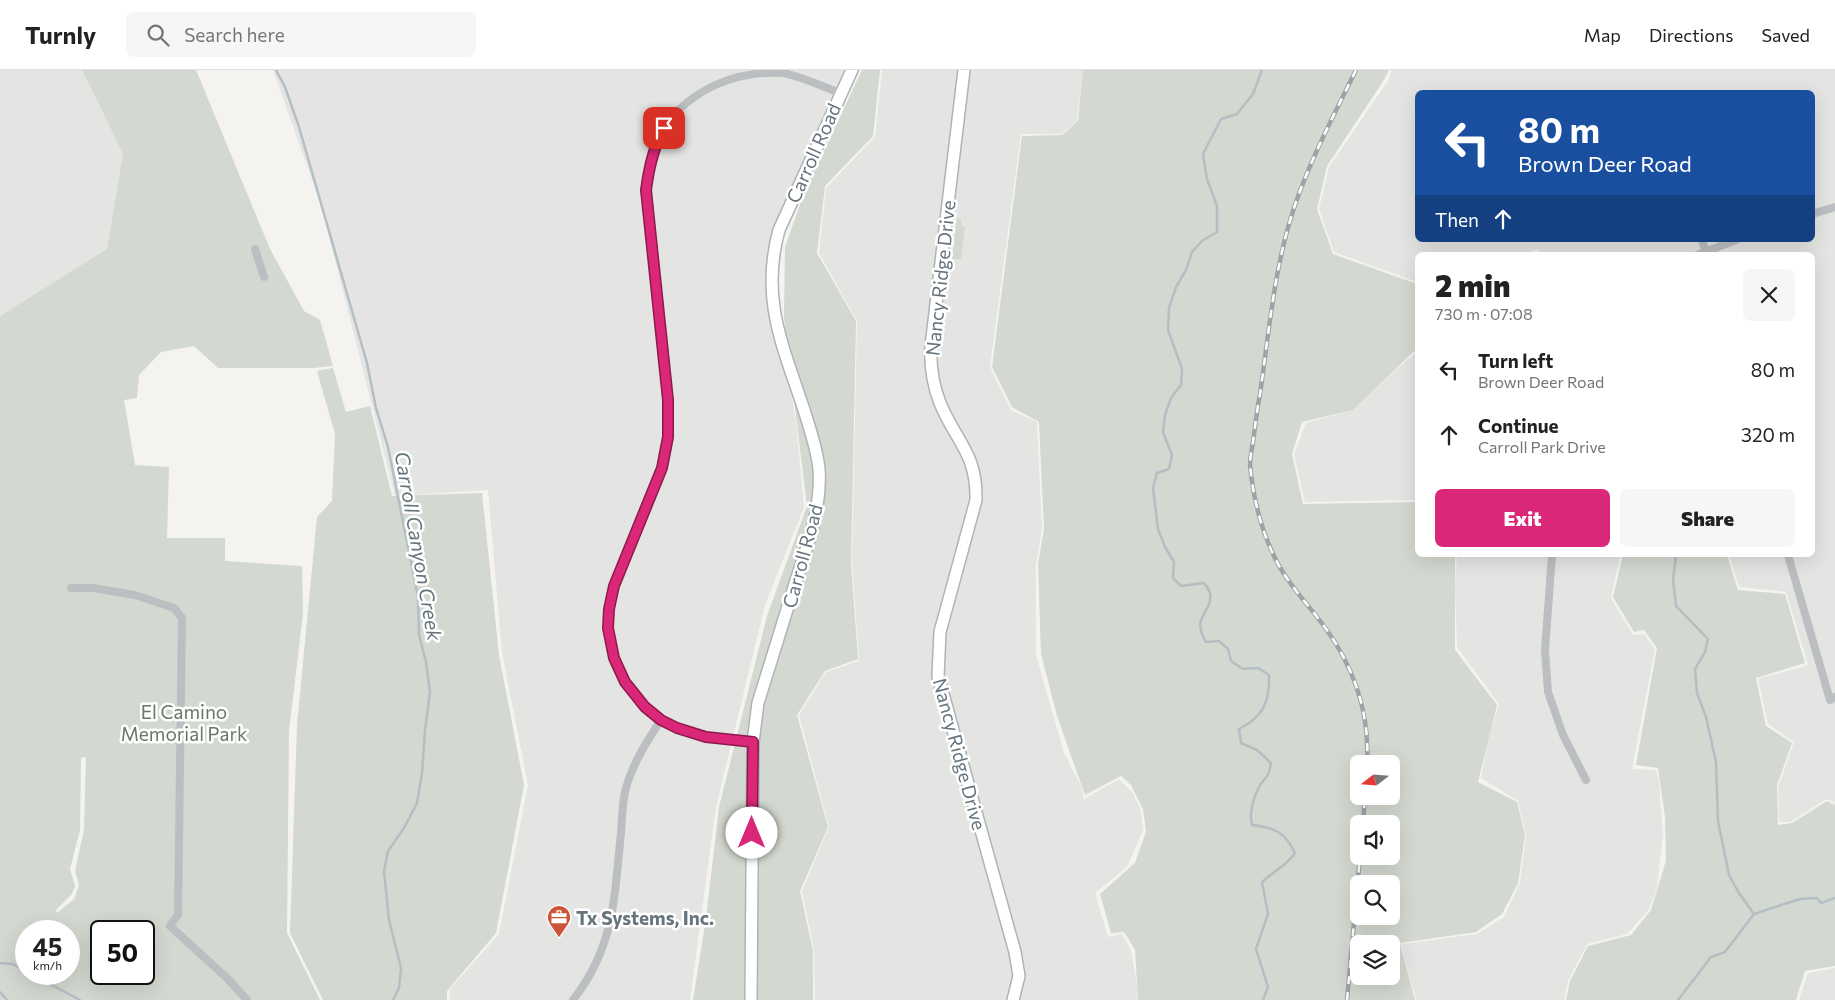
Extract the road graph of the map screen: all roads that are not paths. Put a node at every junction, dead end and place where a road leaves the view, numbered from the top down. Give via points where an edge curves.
1 (852, 70) edge
2 (964, 70) edge
3 (840, 93) junction
4 (1835, 207) edge
5 (1815, 213) edge
6 (1731, 242) edge
7 (255, 249) dead end
8 (1708, 252) edge
9 (264, 277) dead end
10 (1552, 557) edge
11 (1789, 557) edge
12 (71, 588) dead end
13 (1833, 699) edge
14 (661, 720) junction
15 (753, 742) junction
16 (1586, 780) dead end
17 (247, 1000) edge
18 (573, 1000) edge
19 (751, 1000) edge
20 (1013, 1000) edge

1 - 3 main road, Carroll Road
2 - 20 main road, Nancy Ridge Drive via 930,363 940,404 970,457 976,500 940,632 938,676 1015,952 1019,976
3 - 14 street via 784,73 750,72 716,82 671,116 650,163 646,190 669,408 668,437 662,468 614,586 608,628 614,658 625,682 645,707
3 - 15 main road, Carroll Road via 775,244 772,303 778,333 814,441 819,481 813,526 758,703
4 - 5 street
6 - 8 street
7 - 9 street
10 - 16 street via 1545,650 1548,692 1563,735
11 - 13 street
12 - 17 street via 135,595 174,608 182,618 178,915 170,926
14 - 15 street via 706,737
14 - 18 street via 633,767 625,790 612,917 593,972
15 - 19 main road, Carroll Road

